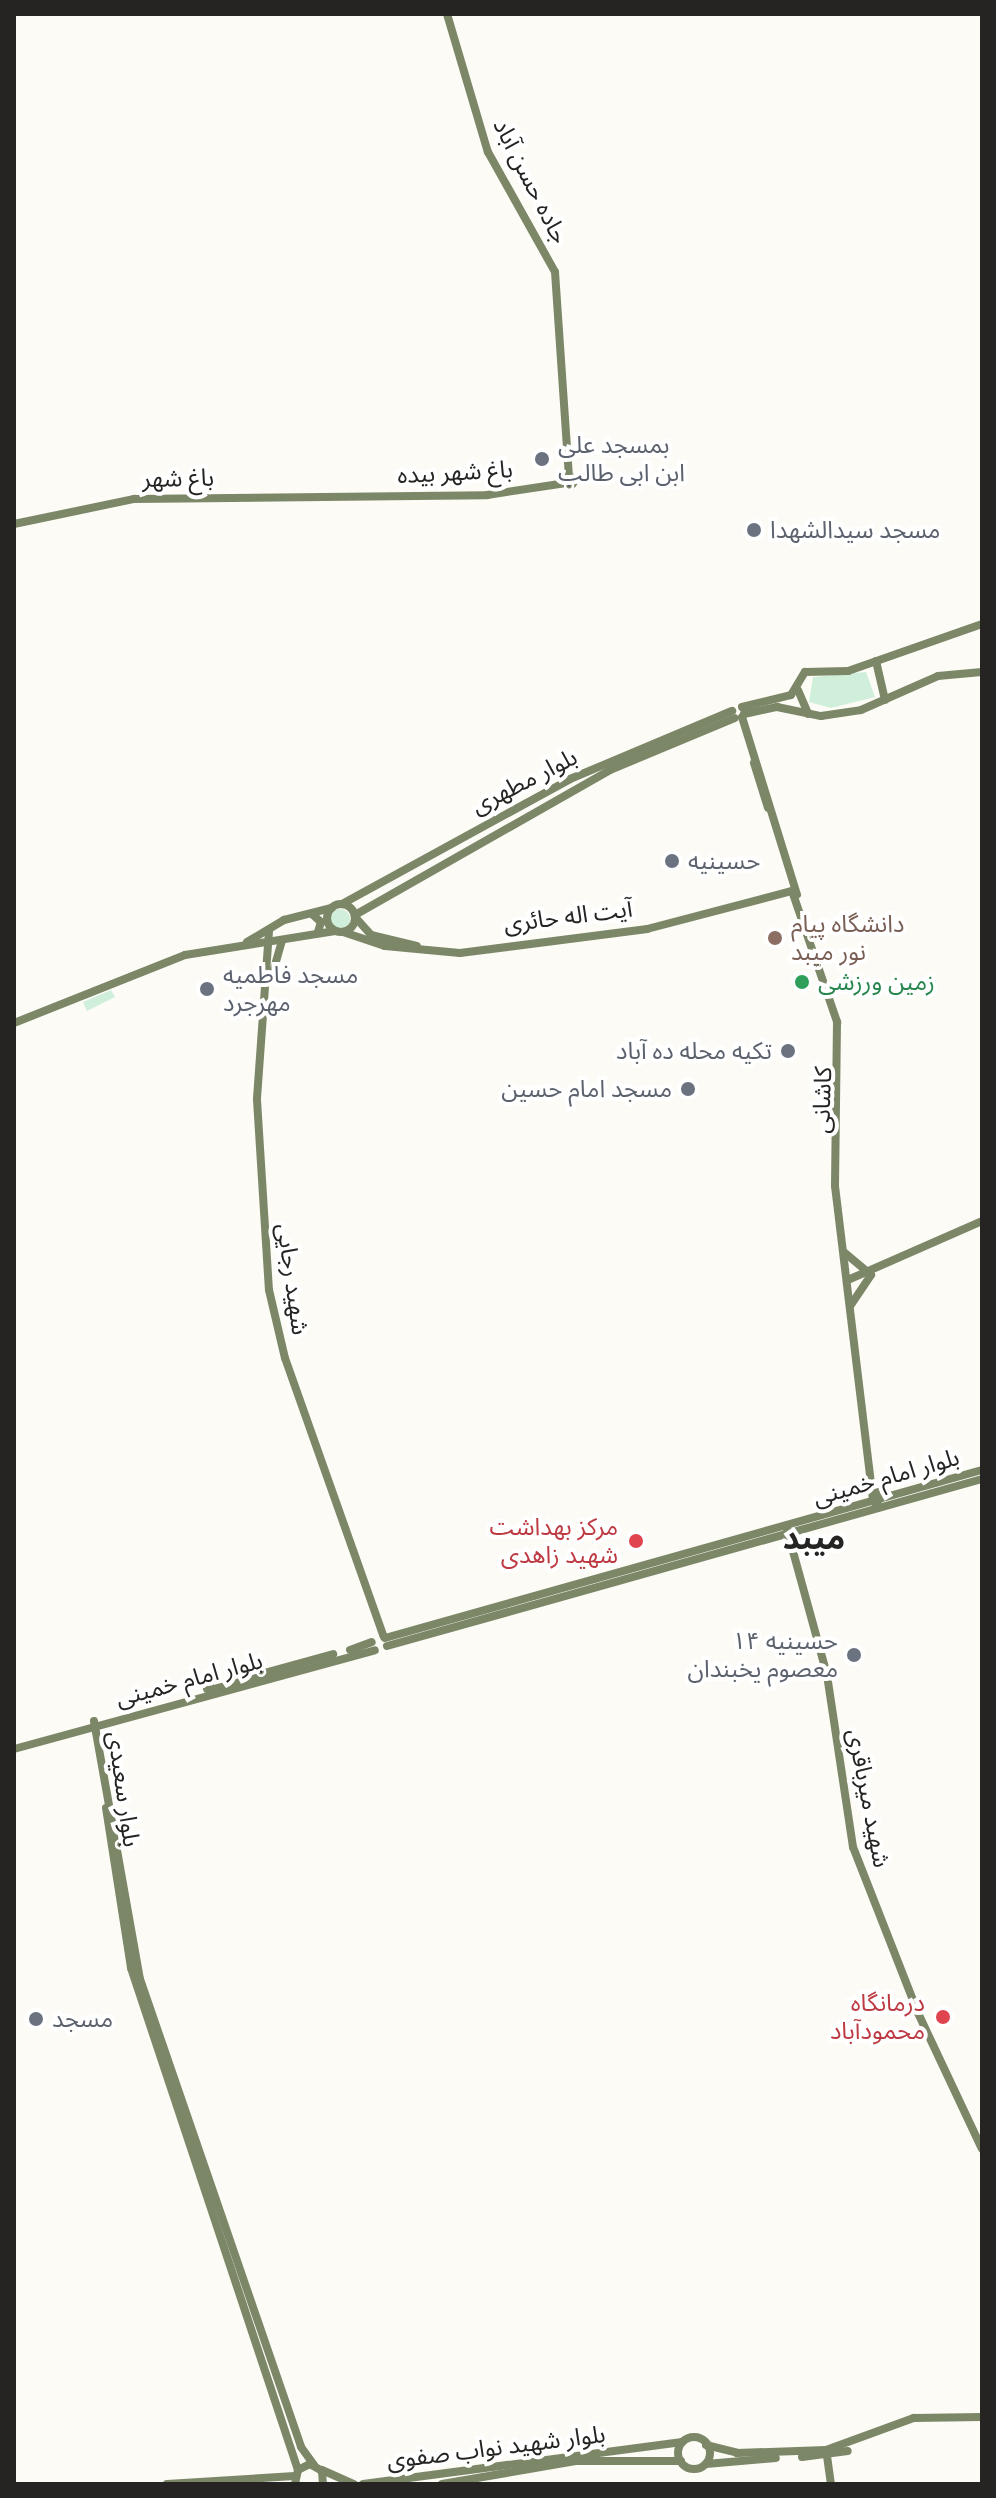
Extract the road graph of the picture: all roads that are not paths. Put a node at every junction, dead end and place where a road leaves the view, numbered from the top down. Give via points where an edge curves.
1 (447, 14) edge
2 (568, 480) joint
3 (345, 495) joint
4 (14, 524) edge
5 (982, 624) edge
6 (971, 629) junction
7 (982, 632) edge
8 (876, 661) junction
9 (982, 672) edge
10 (798, 690) junction
11 (885, 700) junction
12 (738, 714) junction
13 (808, 714) junction
14 (538, 802) junction
15 (429, 854) junction
16 (436, 866) junction
17 (788, 869) junction
18 (793, 890) junction
19 (342, 904) junction
20 (331, 908) junction
21 (312, 914) junction
22 (355, 916) junction
23 (269, 931) junction
24 (318, 932) junction
25 (339, 932) junction
26 (282, 941) junction
27 (268, 943) junction
28 (243, 944) junction
29 (269, 981) junction
30 (14, 1023) edge
31 (982, 1221) edge
32 (844, 1253) junction
33 (871, 1275) junction
34 (850, 1279) junction
35 (851, 1305) junction
36 (982, 1470) edge
37 (982, 1479) edge
38 (877, 1502) junction
39 (805, 1528) junction
40 (784, 1532) junction
41 (792, 1549) junction
42 (373, 1617) junction
43 (385, 1641) junction
44 (373, 1644) junction
45 (110, 1721) junction
46 (95, 1724) junction
47 (81, 1729) junction
48 (98, 1737) junction
49 (14, 1747) edge
50 (982, 2149) edge
51 (224, 2235) junction
52 (924, 2417) junction
53 (980, 2419) edge
54 (682, 2442) junction
55 (706, 2445) junction
56 (802, 2454) junction
57 (827, 2456) junction
58 (681, 2461) junction
59 (706, 2464) junction
60 (317, 2466) junction
61 (474, 2476) junction
62 (296, 2477) edge
63 (167, 2484) edge
64 (323, 2484) edge
65 (354, 2484) edge
66 (363, 2484) edge
67 (442, 2484) edge
68 (831, 2484) edge

1 - 2 main road, جاده حسن آباد via 488,152 555,272
2 - 3 main road, باغ شهر بیده via 487,495
3 - 4 main road, باغ شهر via 134,499
5 - 6 main road, بلوار مطهری
6 - 7 main road
6 - 8 main road, بلوار مطهری
8 - 10 main road, بلوار مطهری via 805,672
8 - 11 main road
9 - 11 main road, بلوار مطهری via 938,676
10 - 12 main road, بلوار مطهری
10 - 13 main road
11 - 13 main road, بلوار مطهری
12 - 13 main road, بلوار مطهری via 777,707
12 - 14 main road, بلوار مطهری
12 - 17 main road, کاشانی
12 - 18 main road, کاشانی
14 - 15 main road, بلوار مطهری
14 - 16 main road, بلوار مطهری
15 - 16 main road
15 - 19 main road, بلوار مطهری
16 - 22 main road, بلوار مطهری
17 - 18 main road, کاشانی
17 - 18 main road
18 - 22 main road, آیت اله حائری via 655,925 487,946 393,942 371,935
18 - 25 main road, آیت اله حائری via 778,889 647,929 485,950 406,949
18 - 32 main road, کاشانی via 843,1036 839,1177
19 - 20 main road, بلوار مطهری
19 - 22 main road, آیت اله حائری
20 - 21 main road
20 - 25 main road via 327,918
21 - 23 main road
21 - 24 main road via 321,922
22 - 25 main road
23 - 27 main road
23 - 28 main road
24 - 25 main road, آیت اله حائری
24 - 26 main road, آیت اله حائری
26 - 27 main road, آیت اله حائری
26 - 29 main road
27 - 28 main road, آیت اله حائری
27 - 29 main road
28 - 30 main road via 155,964
29 - 42 main road, شهید رجایی via 257,1100 273,1314
31 - 33 main road
32 - 33 main road
32 - 34 main road, کاشانی
32 - 35 main road, کاشانی
33 - 34 main road
33 - 35 main road
34 - 35 main road, کاشانی
35 - 38 main road, کاشانی
36 - 38 main road, بلوار امام خمینی
37 - 38 main road, بلوار امام خمینی
38 - 39 main road, بلوار امام خمینی
38 - 40 main road, بلوار امام خمینی
39 - 40 main road, بلوار امام خمینی
39 - 41 main road
40 - 41 main road
40 - 43 main road, بلوار امام خمینی
41 - 50 main road, شهید میرباقری via 826,1673 853,1847 911,1998
42 - 43 main road
42 - 44 main road
43 - 44 main road, بلوار امام خمینی
44 - 45 main road, بلوار امام خمینی
44 - 46 main road, بلوار امام خمینی
45 - 46 main road, بلوار امام خمینی
45 - 48 main road
46 - 47 main road, بلوار امام خمینی
46 - 48 main road, بلوار سعیدی
46 - 49 main road, بلوار امام خمینی
47 - 48 main road
47 - 49 main road, بلوار امام خمینی
48 - 51 main road, بلوار سعیدی via 137,1967
51 - 60 main road, بلوار سعیدی via 301,2447
51 - 62 main road, بلوار سعیدی
52 - 53 main road
52 - 56 main road via 842,2448
52 - 57 main road
54 - 55 main road via 693,2434
54 - 58 main road
54 - 61 main road, بلوار شهید نواب صفوی
55 - 56 main road via 737,2453
55 - 59 main road
56 - 57 main road
56 - 59 main road
57 - 68 main road
58 - 59 main road via 695,2472
58 - 61 main road, بلوار شهید نواب صفوی via 577,2461
60 - 62 main road
60 - 64 main road, بلوار سعیدی
60 - 65 main road, بلوار شهید نواب صفوی
61 - 66 main road, بلوار شهید نواب صفوی
61 - 67 main road, بلوار شهید نواب صفوی
62 - 63 main road

